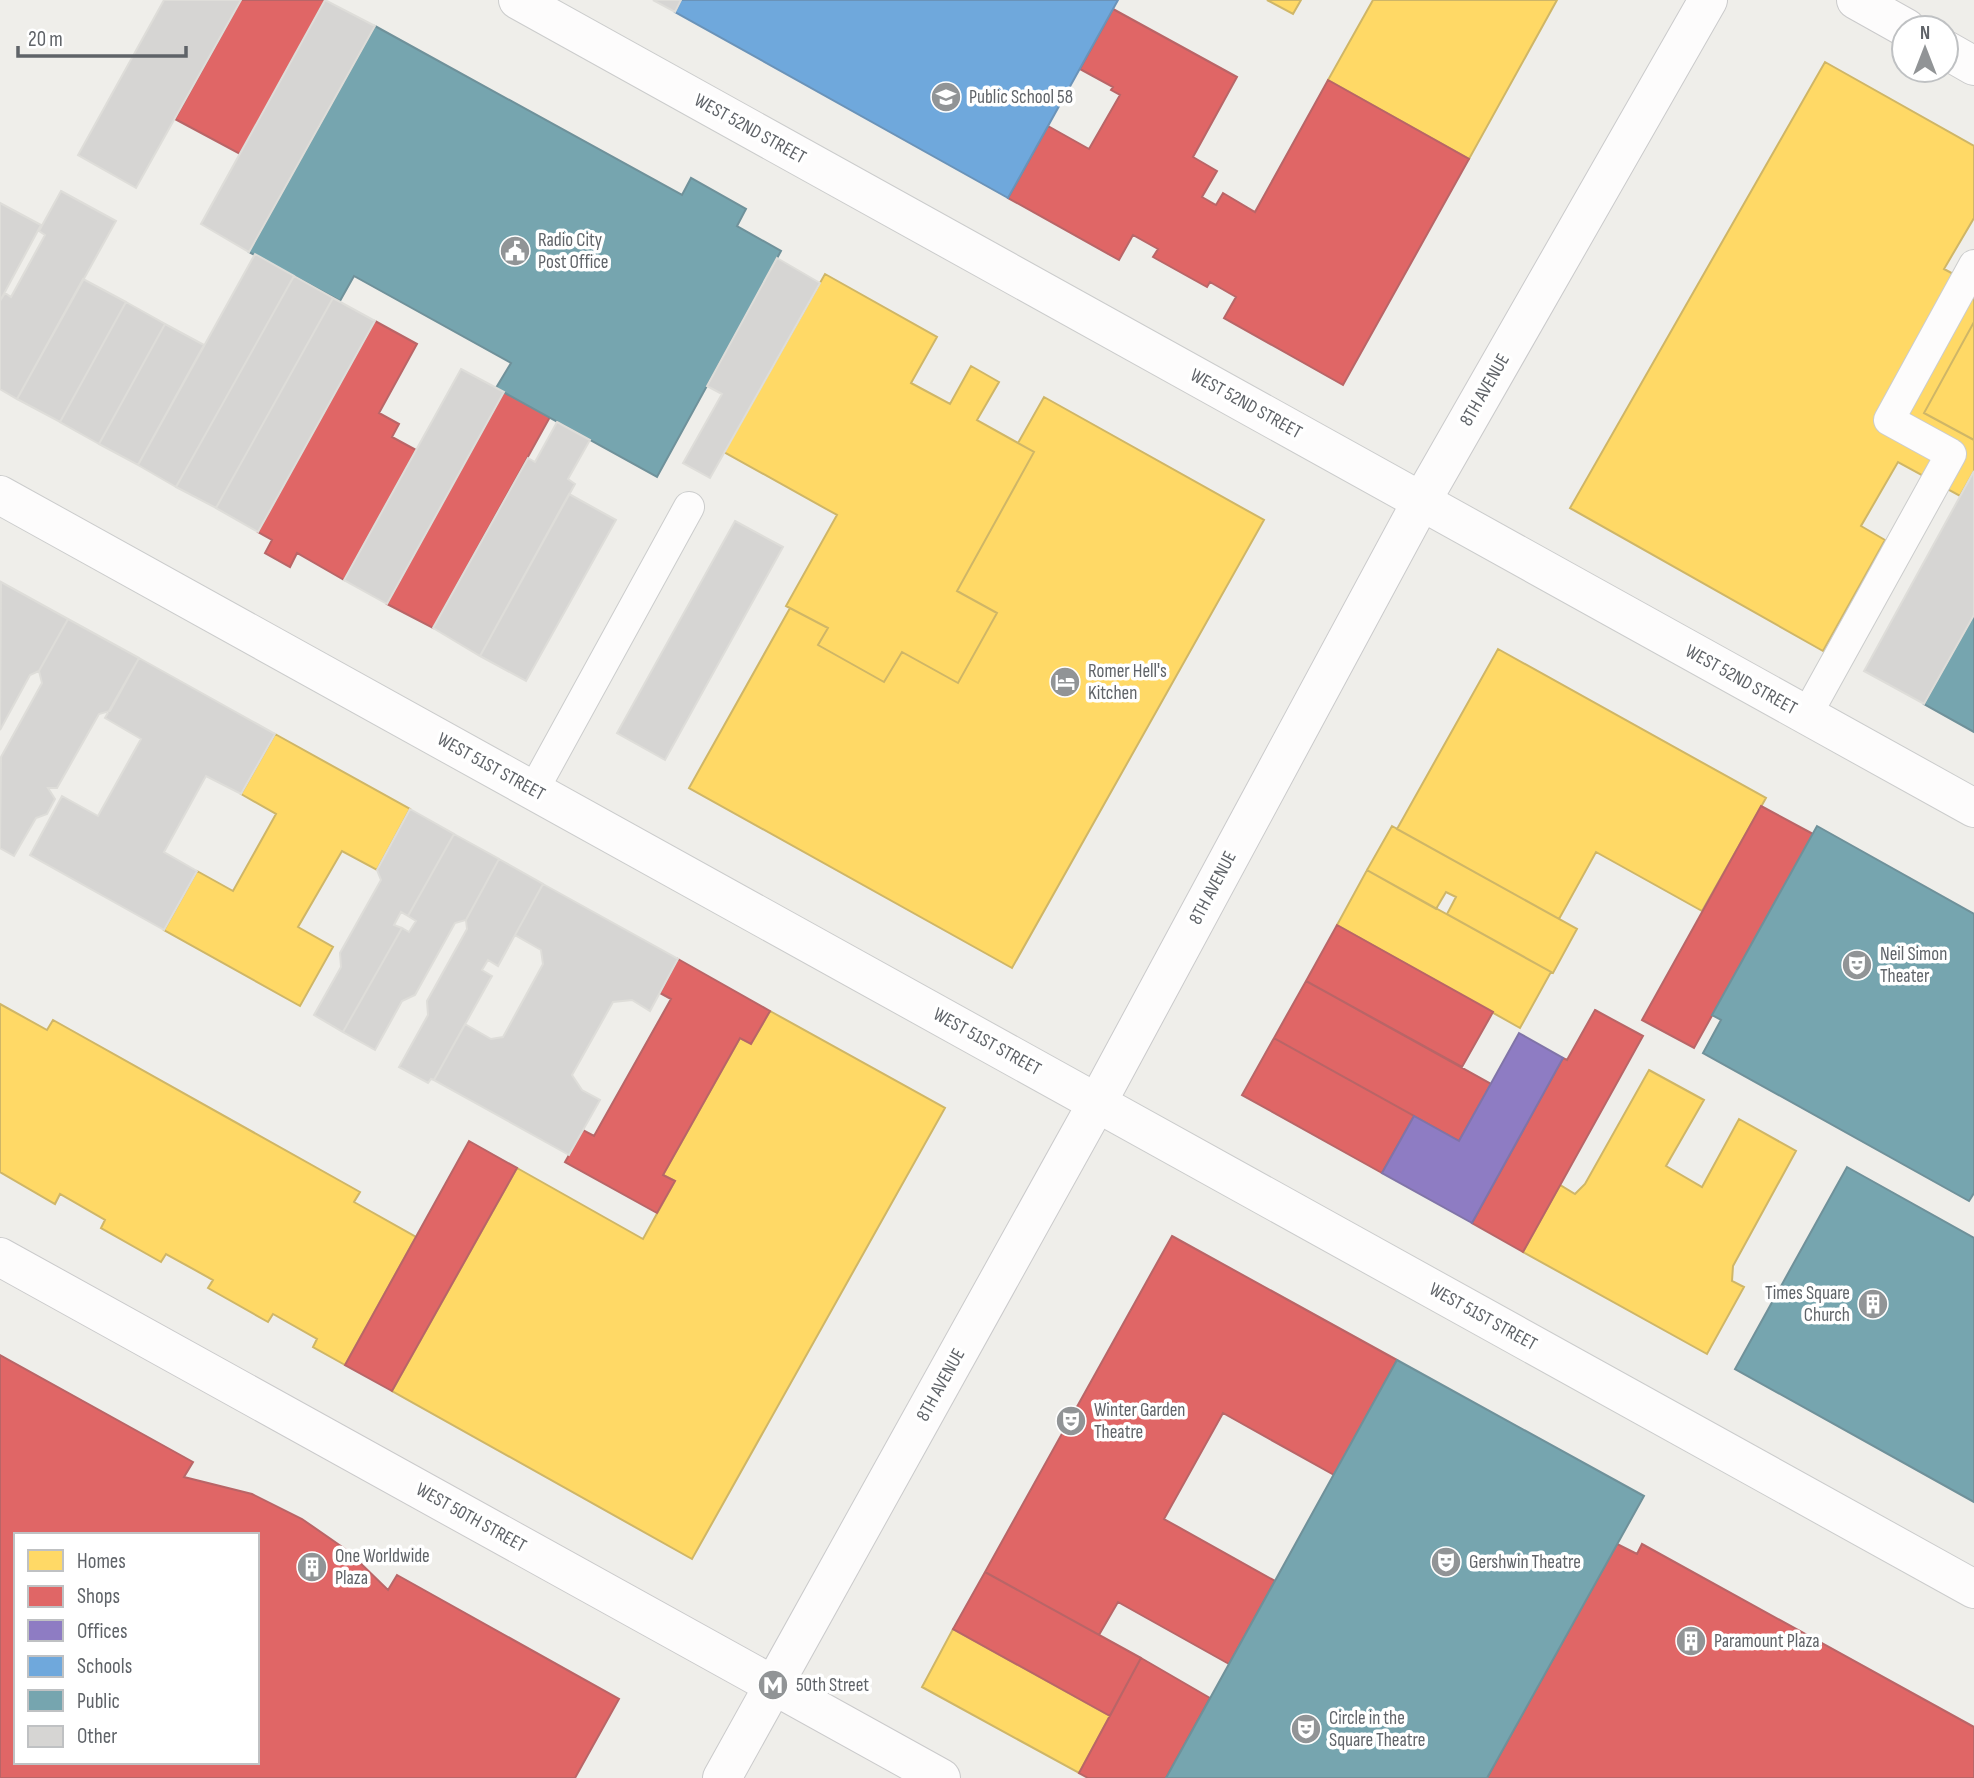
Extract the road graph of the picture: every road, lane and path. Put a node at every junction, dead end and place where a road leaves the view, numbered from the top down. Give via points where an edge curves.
1 (518, 0) edge
2 (1708, 0) edge
3 (1856, 0) edge
4 (1890, 19) edge
5 (1974, 265) edge
6 (0, 495) edge
7 (1421, 502) junction
8 (689, 506) dead end
9 (1806, 716) junction
10 (533, 790) junction
11 (1974, 808) edge
12 (1097, 1103) junction
13 (0, 1257) edge
14 (1974, 1589) edge
15 (774, 1686) junction
16 (722, 1778) edge
17 (941, 1778) edge

1 - 7 street, WEST 52ND STREET
2 - 7 street, 8TH AVENUE
3 - 4 street
5 - 9 lane via 1889,420 1951,454
6 - 10 street, WEST 51ST STREET
7 - 9 street, WEST 52ND STREET
7 - 12 street, 8TH AVENUE
8 - 10 lane
9 - 11 street, WEST 52ND STREET
10 - 12 street, WEST 51ST STREET
12 - 14 street, WEST 51ST STREET
12 - 15 street, 8TH AVENUE
13 - 15 street, WEST 50TH STREET
15 - 16 street, 8TH AVENUE
15 - 17 street, WEST 50TH STREET

